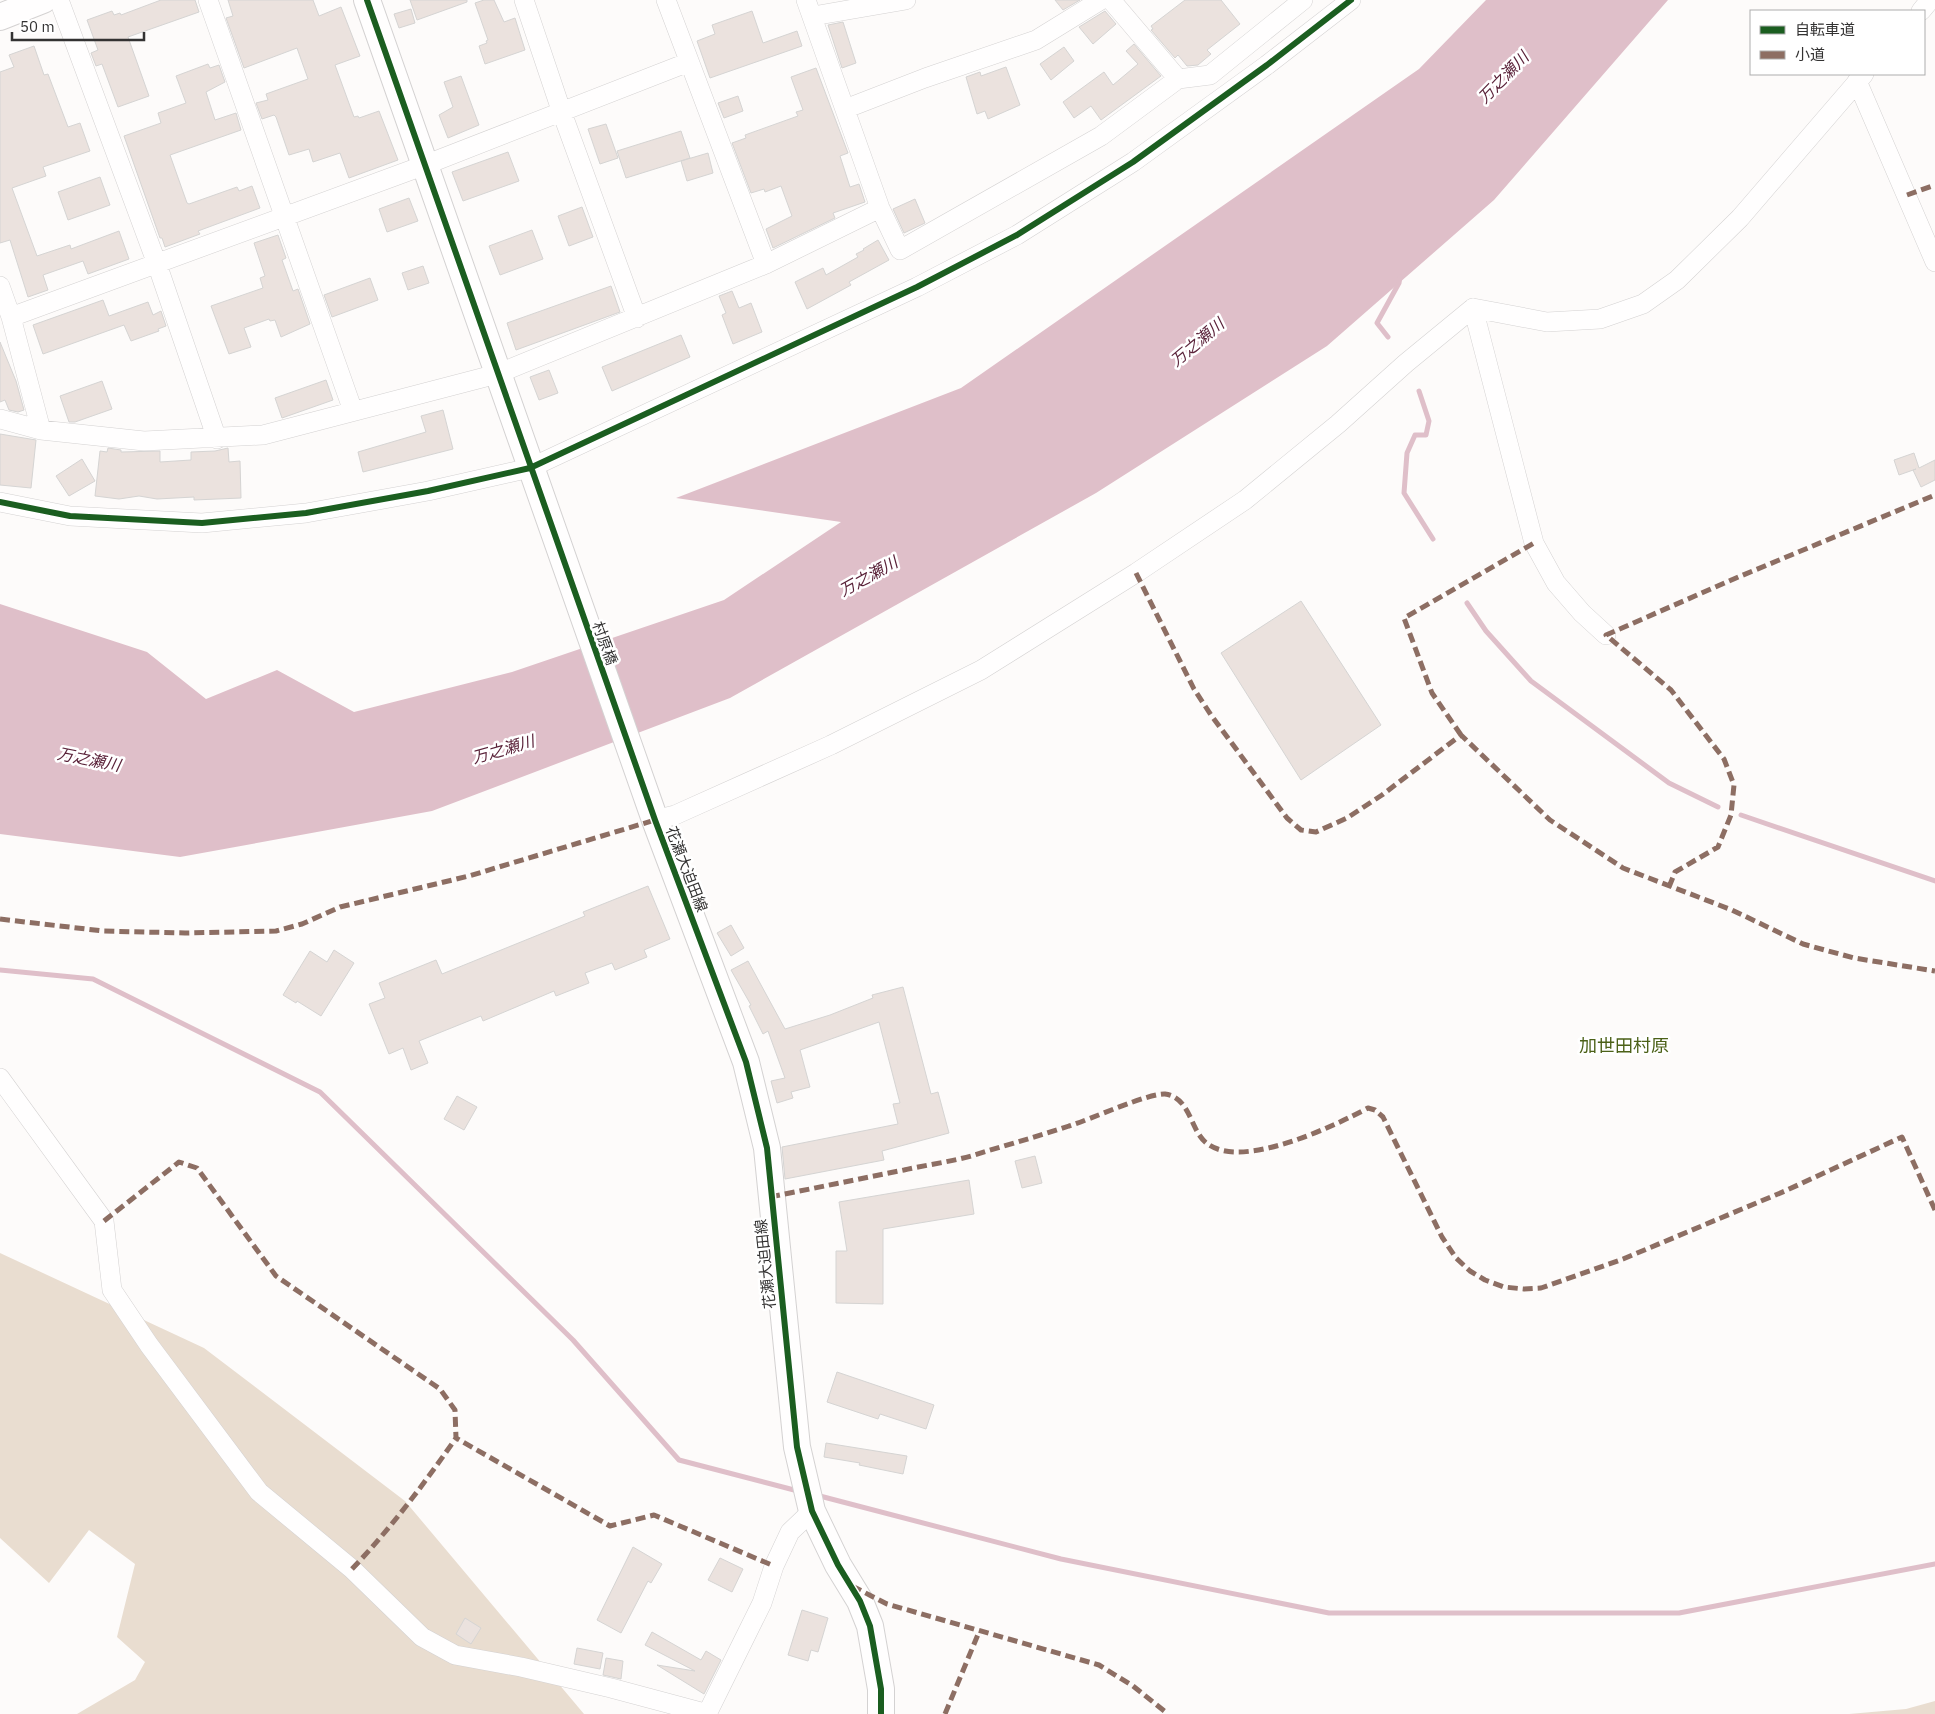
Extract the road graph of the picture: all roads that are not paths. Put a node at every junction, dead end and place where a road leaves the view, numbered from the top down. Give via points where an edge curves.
1 (43, 0) edge
2 (60, 0) edge
3 (208, 0) edge
4 (367, 0) edge
5 (524, 0) edge
6 (666, 0) edge
7 (906, 0) edge
8 (1101, 0) edge
9 (1111, 0) edge
10 (1303, 0) edge
11 (1351, 0) edge
12 (1930, 0) edge
13 (810, 8) edge
14 (1922, 10) edge
15 (0, 17) edge
16 (690, 62) junction
17 (1860, 78) edge
18 (1178, 79) junction
19 (845, 109) junction
20 (561, 110) junction
21 (425, 165) junction
22 (880, 208) junction
23 (284, 216) junction
24 (1935, 262) edge
25 (157, 264) junction
26 (766, 264) junction
27 (0, 286) edge
28 (1473, 308) junction
29 (11, 317) junction
30 (637, 318) junction
31 (497, 374) junction
32 (354, 411) junction
33 (0, 419) edge
34 (41, 430) junction
35 (217, 439) junction
36 (532, 475) junction
37 (0, 502) edge
38 (1606, 635) dead end
39 (653, 817) junction
40 (0, 1078) edge
41 (812, 1511) junction
42 (708, 1714) edge
43 (881, 1714) edge

1 - 15 street
2 - 25 street
3 - 23 street
4 - 21 street, 村原橋
5 - 20 street
6 - 16 street
7 - 13 street
8 - 19 street via 1036,40
9 - 18 street
10 - 18 street via 1210,75
11 - 36 street via 1133,162 1017,235
12 - 14 street
13 - 19 street
16 - 20 street
16 - 26 street
17 - 24 street
17 - 28 street via 1740,218 1677,280 1643,304 1600,319 1547,322
18 - 22 street via 1101,136 900,250
19 - 22 street
20 - 21 street
20 - 30 street
21 - 23 street
21 - 31 street, 村原橋
22 - 26 street
23 - 25 street
23 - 32 street
25 - 29 street
25 - 35 street
26 - 30 street
27 - 29 street
28 - 38 street via 1534,543 1556,583
28 - 39 street via 1245,500 981,670 831,745 675,815
29 - 34 street
30 - 31 street
31 - 32 street
31 - 36 street, 村原橋
32 - 35 street via 263,435
33 - 34 street
34 - 35 street via 144,441
36 - 37 street via 306,513 202,523 70,516
36 - 39 street, 村原橋
39 - 41 street, 花瀬大迫田線 via 746,1062 758,1105 767,1148 798,1447
40 - 42 street via 104,1221 112,1290 259,1492 352,1568 422,1637 455,1655 521,1667
41 - 42 street via 790,1532 762,1603
41 - 43 street, 花瀬大迫田線 via 870,1626 881,1689

